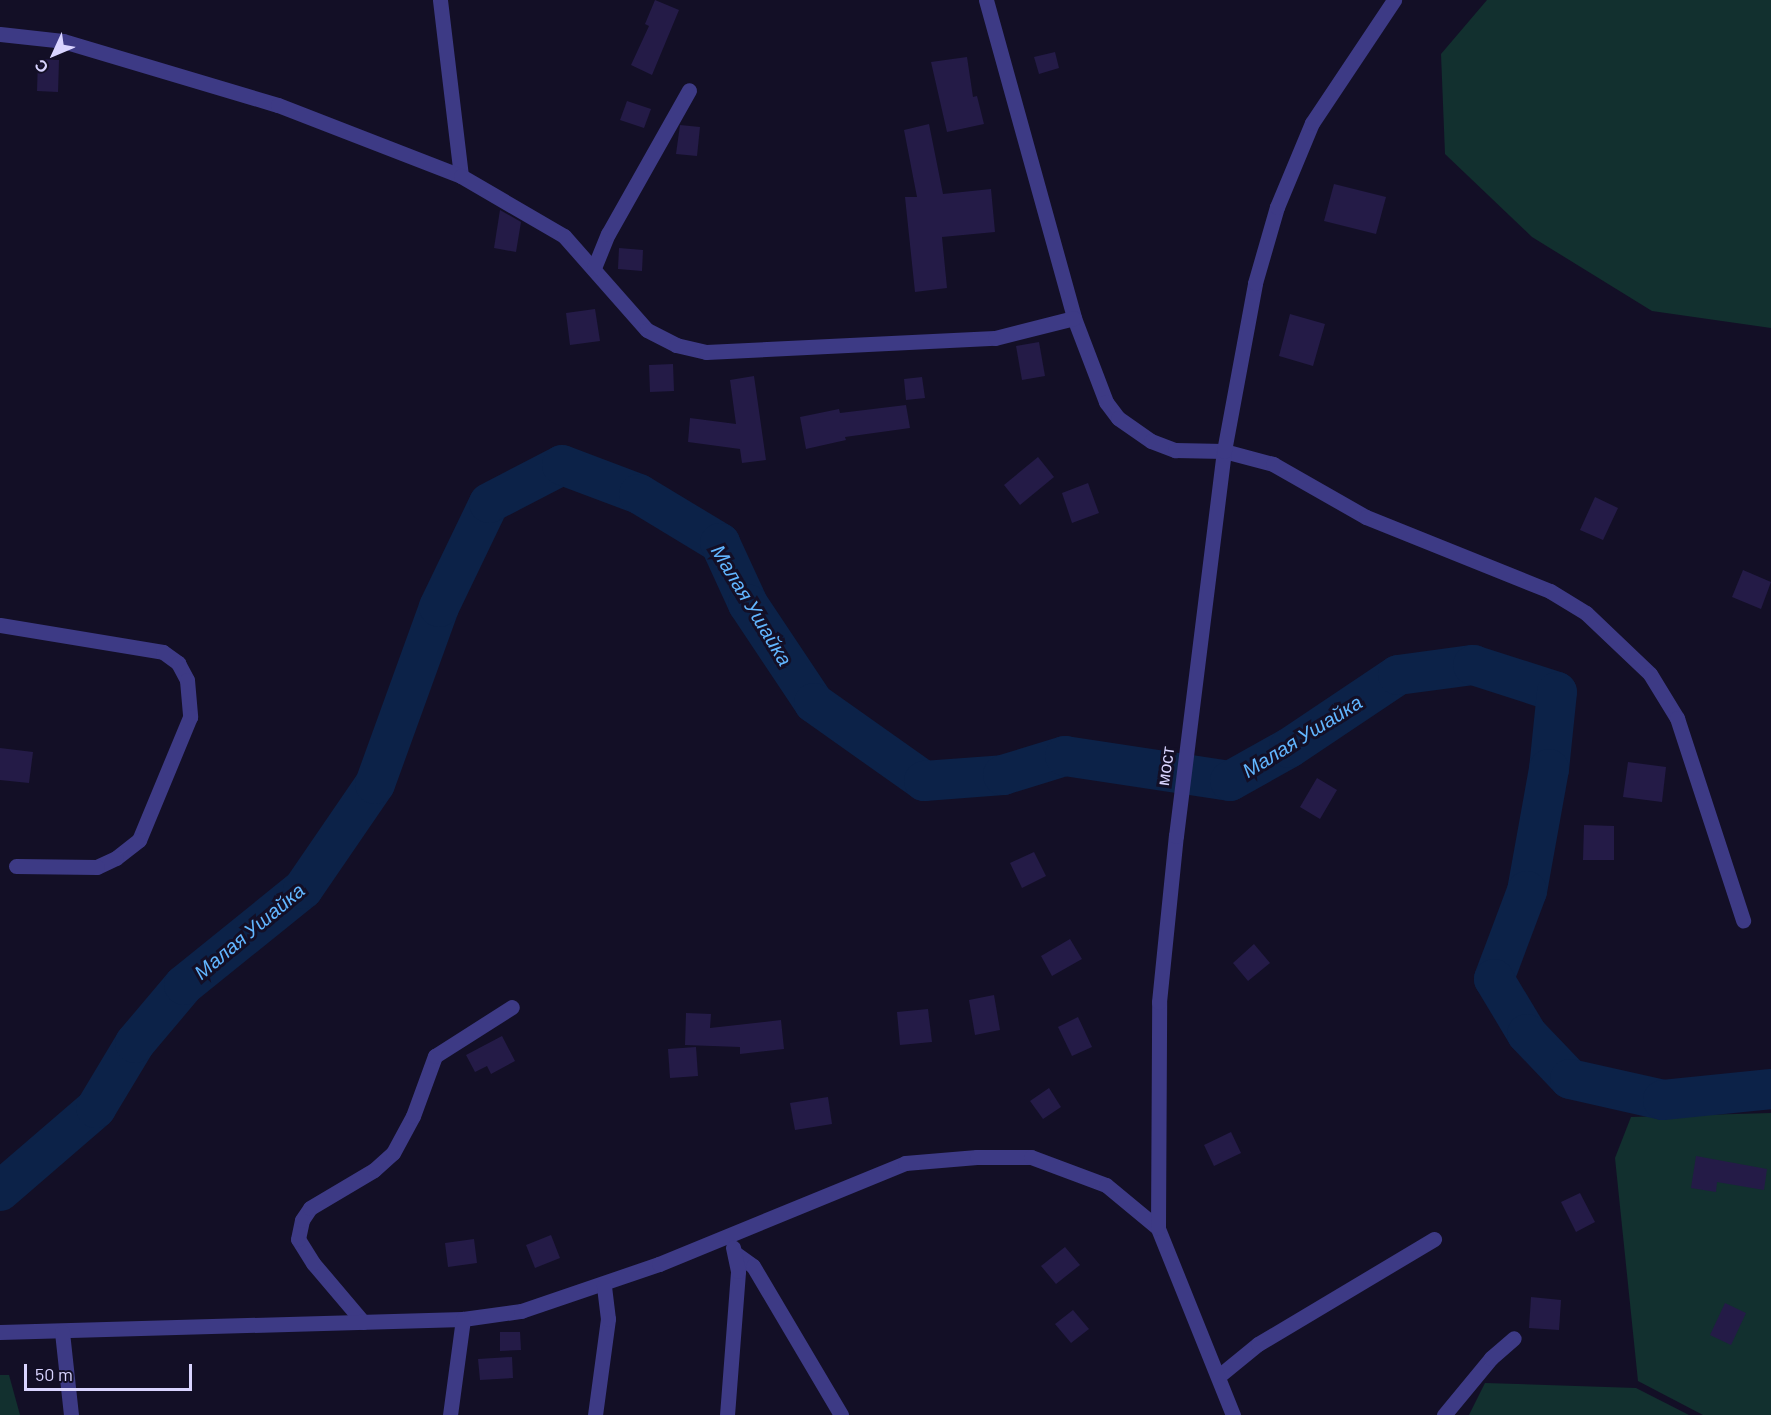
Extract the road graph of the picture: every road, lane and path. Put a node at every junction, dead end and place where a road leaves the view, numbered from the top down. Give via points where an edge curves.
1 (440, 0) edge
2 (986, 0) edge
3 (1394, 0) edge
4 (2, 36) edge
5 (689, 90) dead end
6 (461, 176) junction
7 (594, 268) junction
8 (1074, 318) junction
9 (1224, 451) junction
10 (0, 626) edge
11 (16, 866) dead end
12 (1743, 920) dead end
13 (512, 1006) dead end
14 (1158, 1228) junction
15 (728, 1237) junction
16 (1434, 1239) dead end
17 (735, 1253) junction
18 (604, 1285) junction
19 (463, 1319) junction
20 (363, 1322) junction
21 (0, 1332) edge
22 (62, 1332) junction
23 (1514, 1338) dead end
24 (1220, 1375) junction
25 (71, 1415) edge
26 (450, 1415) edge
27 (595, 1415) edge
28 (727, 1415) edge
29 (841, 1415) edge
30 (1233, 1415) edge
31 (1444, 1415) edge

1 - 6 street
2 - 8 street
3 - 9 street, мост via 1312,123 1277,207 1255,283
4 - 6 street via 63,41 278,105
5 - 7 street via 608,234
6 - 7 street via 564,236
7 - 8 street via 647,330 660,339 706,352 995,338
8 - 9 street via 1106,402 1118,418 1151,441 1175,450
9 - 12 street via 1274,464 1366,517 1550,591 1615,636 1650,674 1677,718
9 - 14 street, мост via 1159,1002
10 - 11 street via 163,652 178,663 187,680 190,717 139,840 97,867
13 - 20 street via 435,1056 393,1153 374,1170 310,1208 302,1220 298,1239
14 - 15 street via 1106,1185 1031,1157 977,1157 905,1163
14 - 24 street
15 - 17 street
15 - 18 street
16 - 24 street via 1258,1344
17 - 28 street via 738,1271
17 - 29 street via 753,1266
18 - 19 street via 521,1311
18 - 27 street via 608,1319
19 - 20 street
19 - 26 street
20 - 22 street
21 - 22 street
22 - 25 street
23 - 31 street via 1491,1358
24 - 30 street

